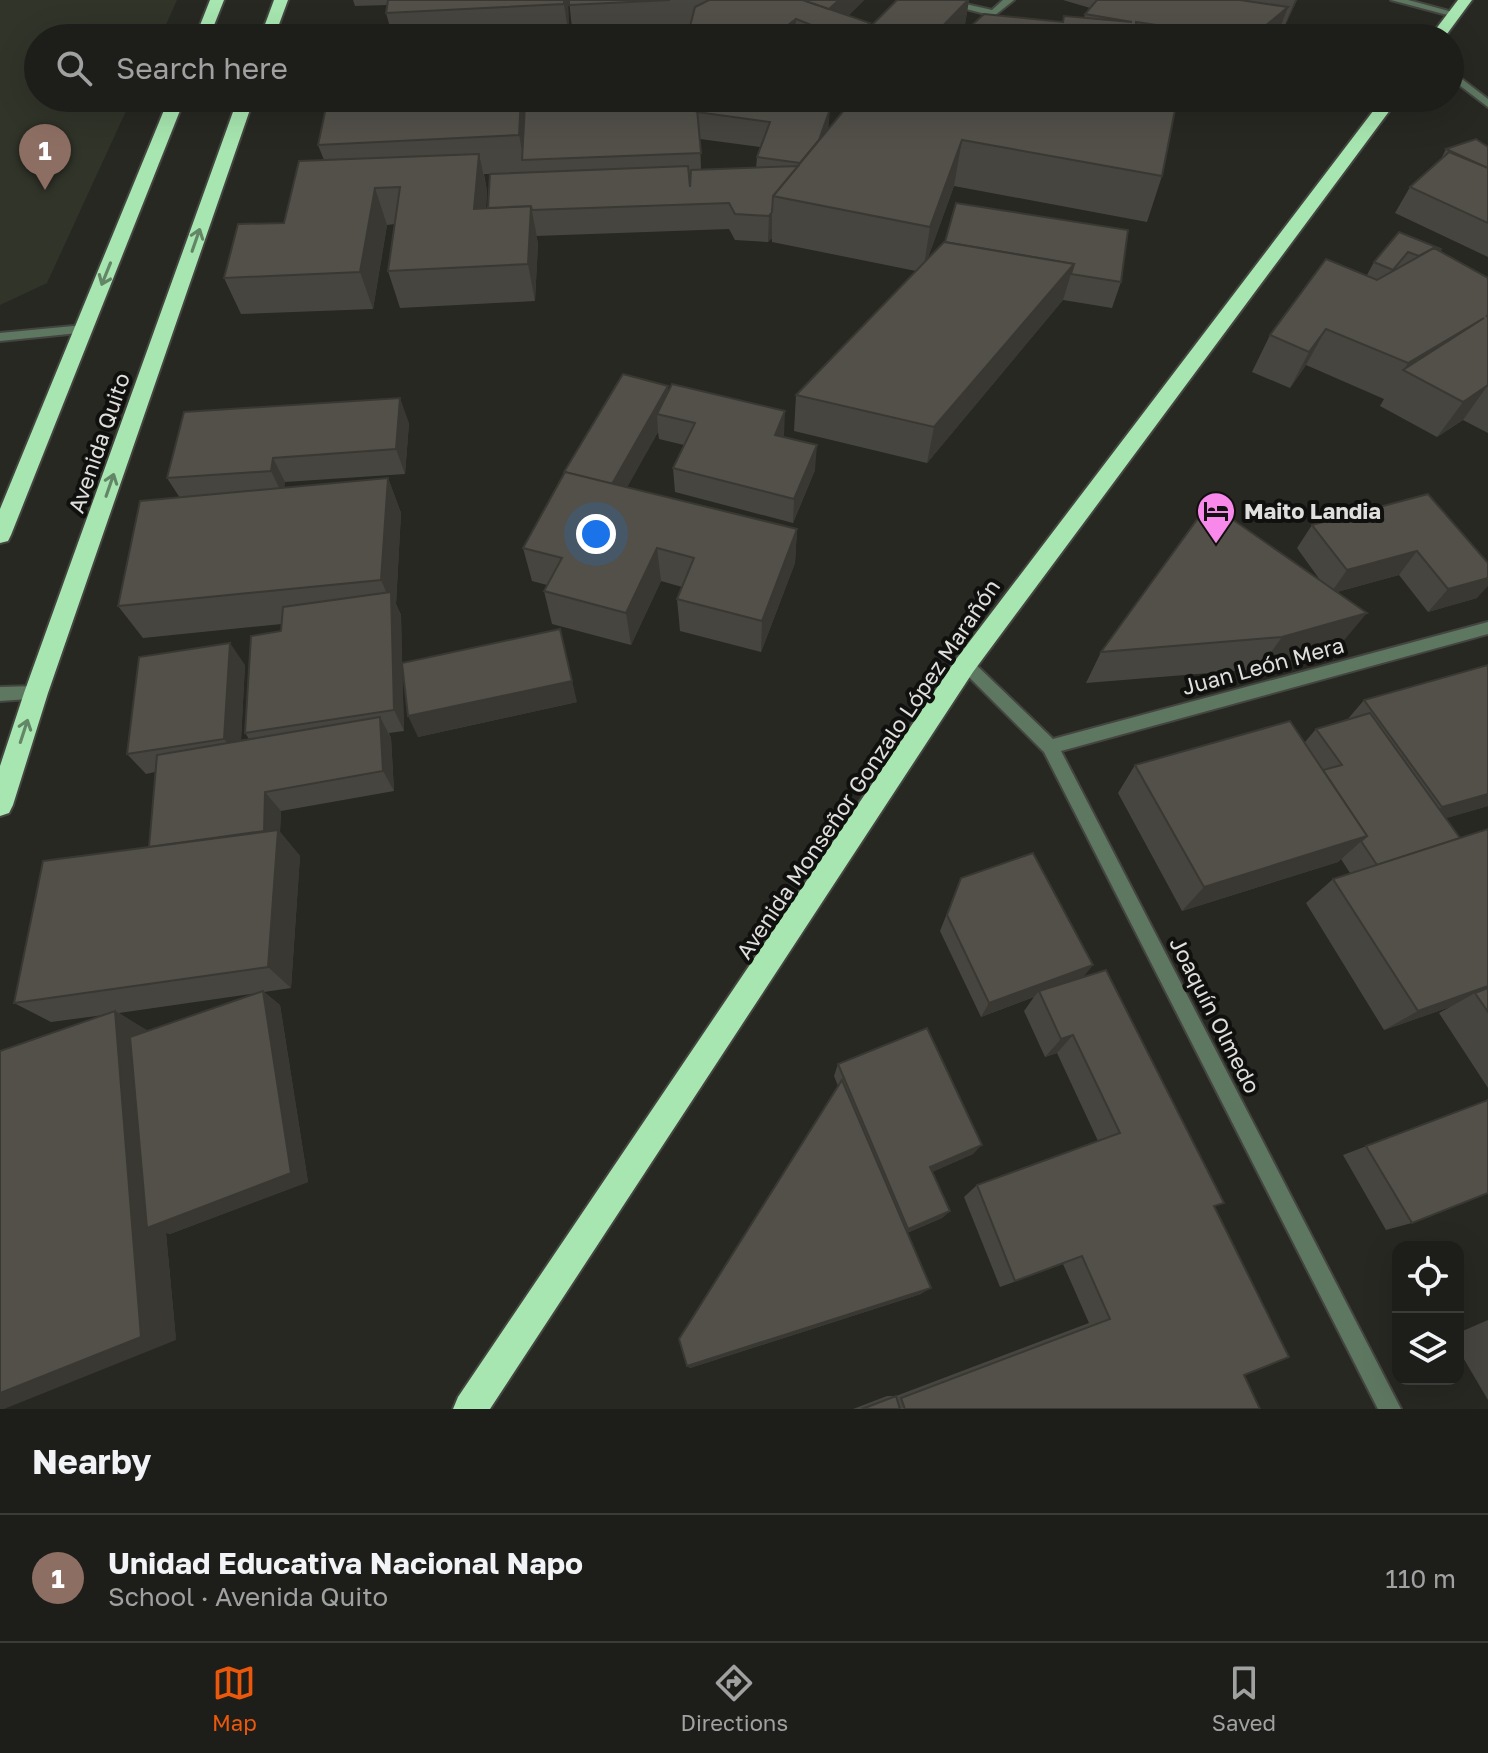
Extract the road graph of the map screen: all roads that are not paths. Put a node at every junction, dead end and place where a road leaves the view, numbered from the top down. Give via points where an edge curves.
1 (217, 0) edge
2 (281, 0) edge
3 (935, 0) edge
4 (1009, 0) edge
5 (1396, 0) edge
6 (1465, 0) edge
7 (1455, 14) junction
8 (208, 24) edge
9 (272, 24) edge
10 (1447, 24) edge
11 (1464, 84) edge
12 (1488, 104) edge
13 (171, 112) edge
14 (241, 112) edge
15 (1380, 112) edge
16 (84, 329) junction
17 (0, 337) edge
18 (0, 535) edge
19 (1488, 628) edge
20 (965, 665) junction
21 (36, 693) junction
22 (0, 694) edge
23 (1050, 747) junction
24 (0, 805) edge
25 (470, 1409) edge
26 (1390, 1409) edge

1 - 8 highway
2 - 9 highway
3 - 4 street via 994,13
5 - 7 street
6 - 7 highway
7 - 10 highway
11 - 12 street
13 -> 16 highway
21 -> 14 highway, Avenida Quito
15 - 20 highway, Avenida Monseñor Gonzalo López Marañón
16 - 17 street
16 - 18 highway
19 - 23 street, Juan León Mera
20 - 23 street, Joaquín Olmedo
20 - 25 highway, Avenida Monseñor Gonzalo López Marañón
21 - 22 street
24 -> 21 highway, Avenida Quito
23 - 26 street, Joaquín Olmedo

